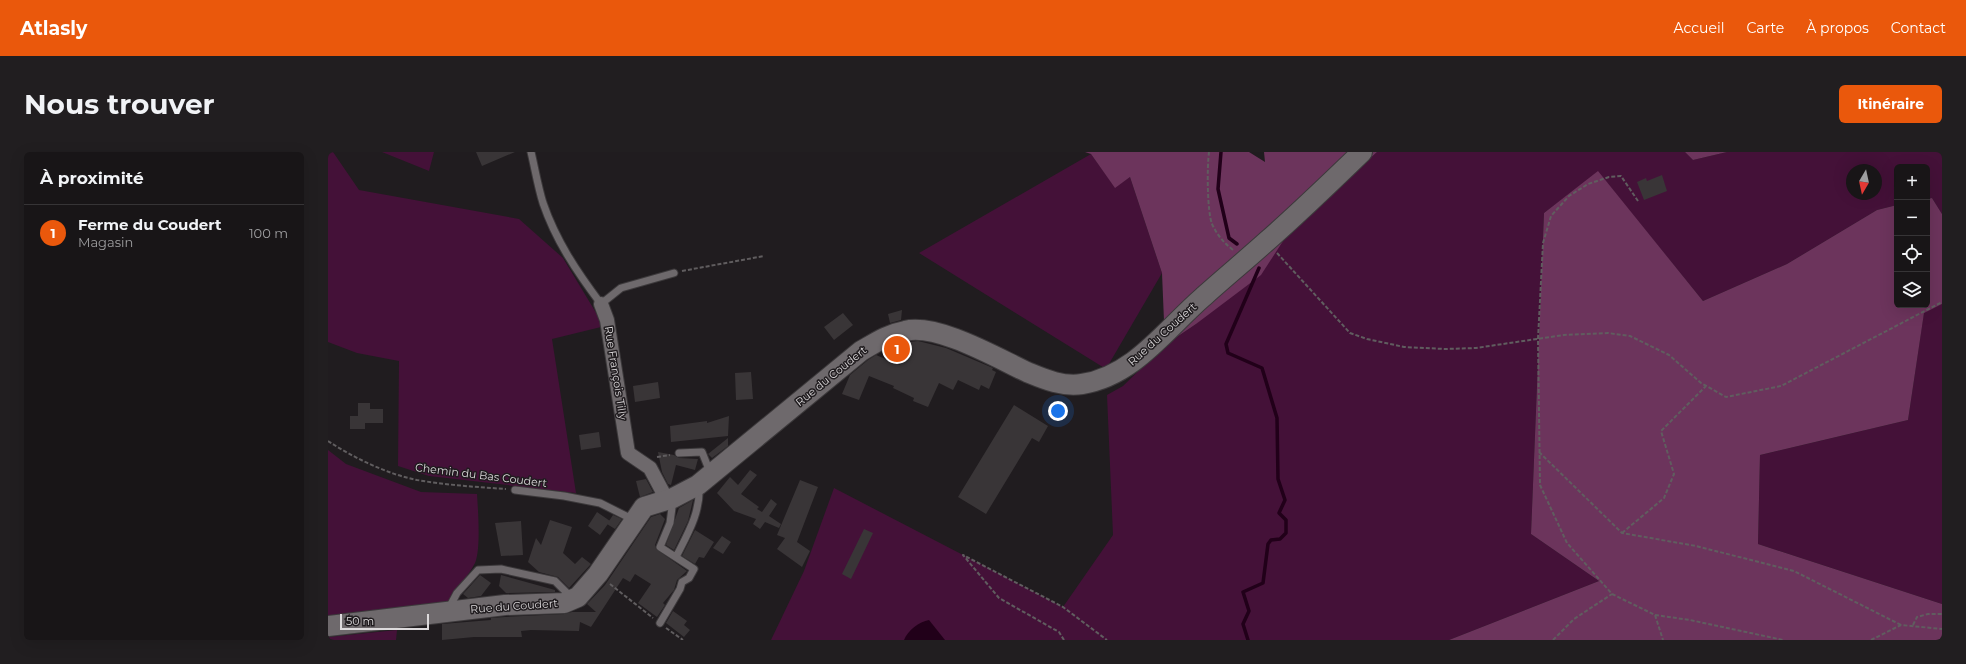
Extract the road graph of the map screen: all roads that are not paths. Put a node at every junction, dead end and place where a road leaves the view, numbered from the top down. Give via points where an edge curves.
1 (531, 152) edge
2 (1362, 152) edge
3 (674, 273) road end
4 (601, 304) junction
5 (680, 453) road end
6 (705, 479) junction
7 (515, 490) road end
8 (670, 499) junction
9 (635, 520) junction
10 (676, 557) junction
11 (573, 598) junction
12 (446, 612) junction
13 (660, 623) road end
14 (328, 626) edge

1 - 4 lane, Rue François Tilly via 543,202 562,249
2 - 6 street, Rue du Coudert via 1145,352 1124,368 1101,379 1081,384 1066,384 1044,380 947,336 930,331 906,330 885,337 861,351
3 - 4 lane via 621,288
4 - 8 street, Rue François Tilly via 608,320 628,453 650,468
5 - 6 lane via 702,452 707,467
6 - 8 street, Rue du Coudert
6 - 10 lane via 692,527
7 - 9 lane, Chemin du Bas Coudert via 600,503
8 - 9 street, Rue du Coudert via 644,507
8 - 10 lane via 670,522 660,547
9 - 11 street, Rue du Coudert via 597,576 578,597
10 - 13 lane via 694,569 689,578 682,582
11 - 12 street, Rue du Coudert via 555,604 505,605
11 - 12 lane via 555,581 500,568 478,570
12 - 14 street, Rue du Coudert

